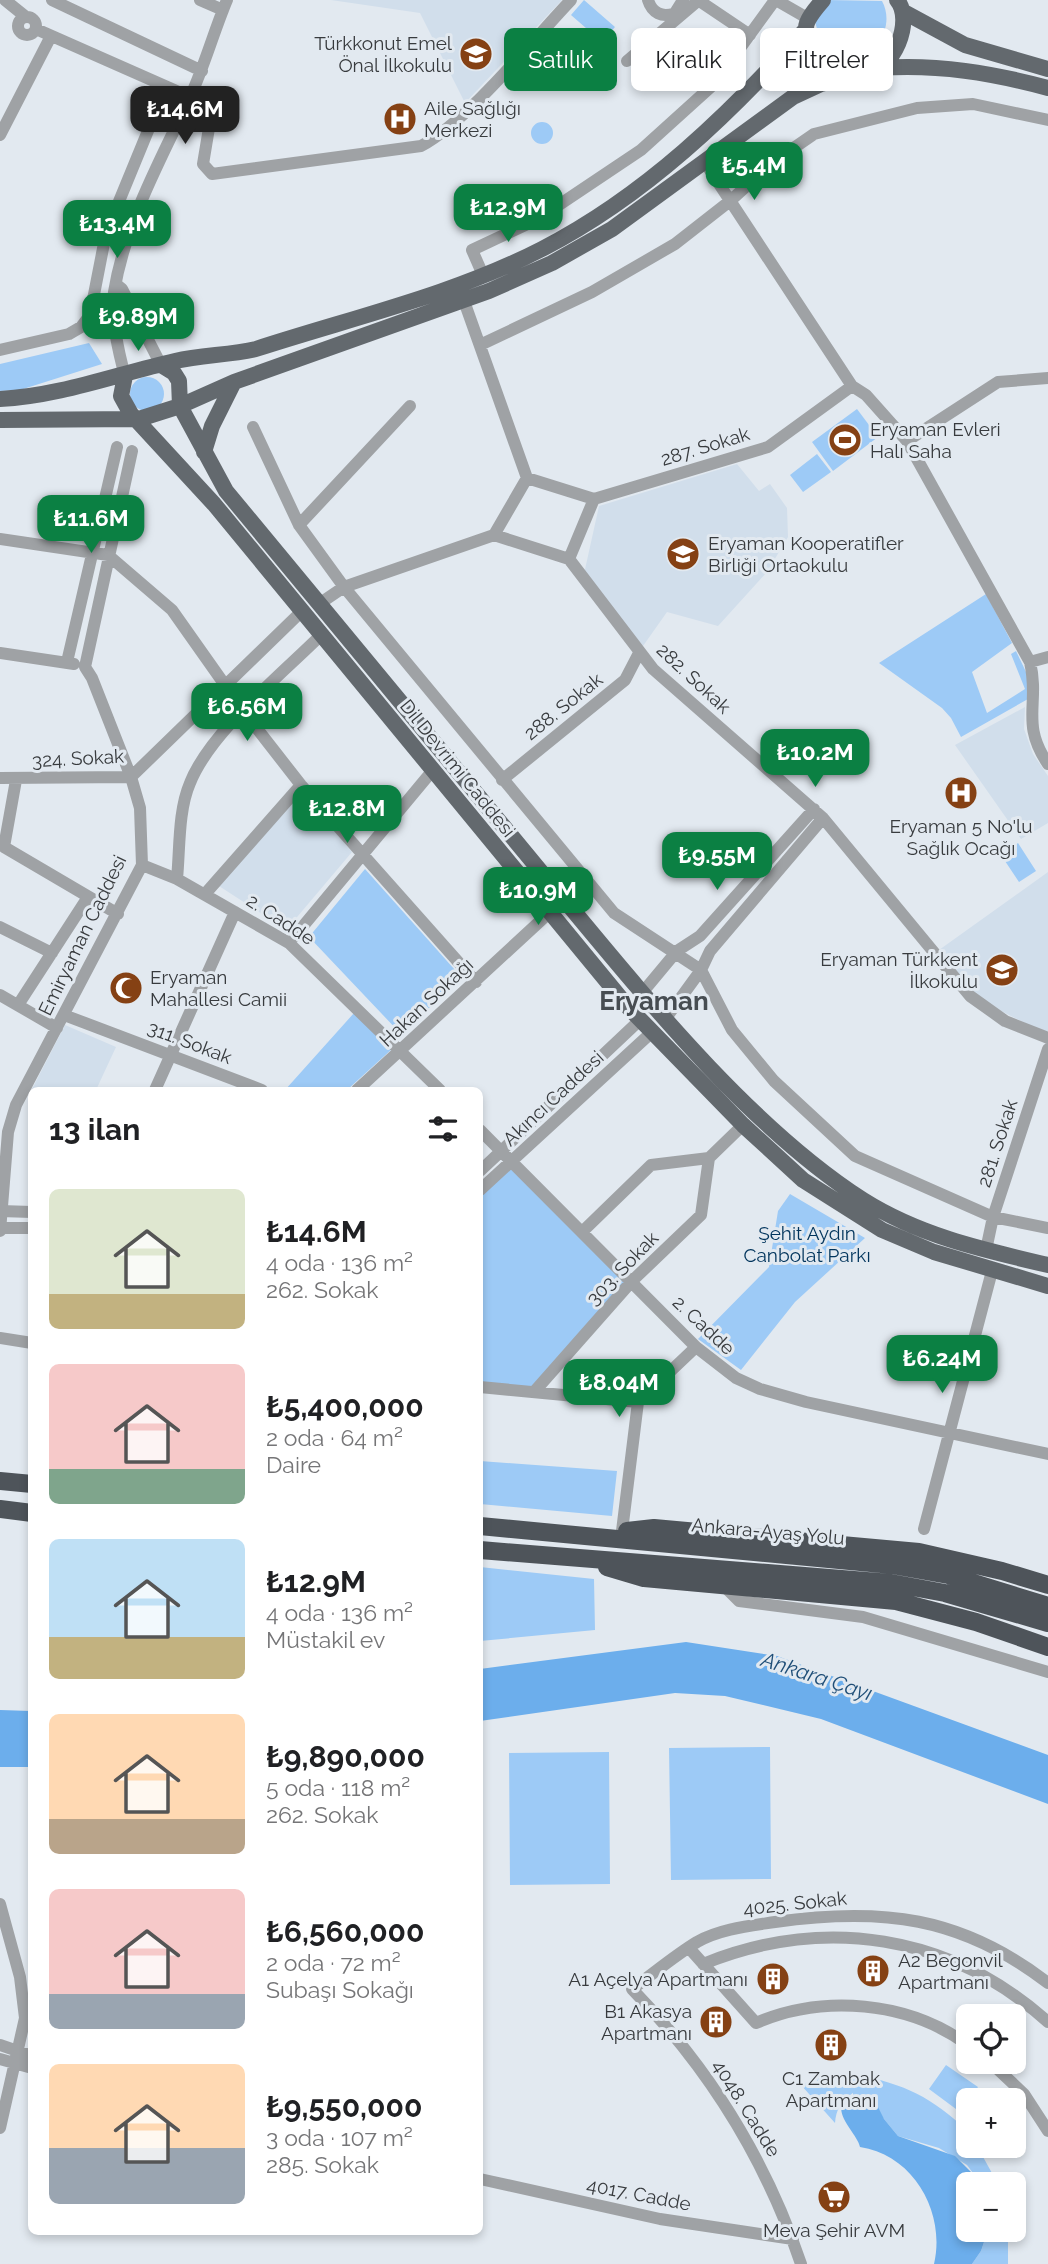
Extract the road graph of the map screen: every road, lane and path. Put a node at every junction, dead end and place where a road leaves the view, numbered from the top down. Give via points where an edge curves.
1 (5, 0) edge
2 (52, 0) edge
3 (200, 0) edge
4 (571, 0) edge
5 (648, 0) edge
6 (699, 0) edge
7 (776, 0) edge
8 (822, 0) edge
9 (225, 3) edge
10 (900, 4) edge
11 (682, 8) edge
12 (808, 24) junction
13 (809, 28) edge
14 (750, 35) junction
15 (51, 36) junction
16 (893, 44) edge
17 (627, 61) dead end
18 (893, 69) edge
19 (1048, 69) edge
20 (202, 71) junction
21 (166, 87) junction
22 (1048, 88) edge
23 (811, 91) edge
24 (190, 97) junction
25 (184, 110) junction
26 (1048, 120) edge
27 (0, 135) edge
28 (704, 161) junction
29 (730, 201) junction
30 (483, 275) junction
31 (117, 285) junction
32 (464, 301) junction
33 (480, 345) junction
34 (0, 350) edge
35 (161, 365) junction
36 (125, 376) junction
37 (1048, 378) edge
38 (234, 382) junction
39 (852, 386) junction
40 (0, 399) edge
41 (410, 406) dead end
42 (180, 407) junction
43 (139, 419) junction
44 (0, 420) edge
45 (253, 427) dead end
46 (907, 441) junction
47 (117, 447) dead end
48 (132, 451) dead end
49 (204, 452) junction
50 (527, 478) junction
51 (594, 499) junction
52 (299, 525) junction
53 (494, 535) junction
54 (0, 539) edge
55 (92, 552) junction
56 (108, 555) junction
57 (569, 559) junction
58 (344, 587) junction
59 (319, 604) junction
60 (302, 611) junction
61 (321, 635) junction
62 (0, 653) edge
63 (639, 653) junction
64 (1048, 657) edge
65 (67, 662) junction
66 (1030, 662) junction
67 (85, 667) junction
68 (226, 687) junction
69 (244, 712) junction
70 (1048, 764) edge
71 (433, 770) junction
72 (0, 778) edge
73 (131, 778) junction
74 (16, 780) junction
75 (502, 780) junction
76 (301, 785) junction
77 (818, 814) junction
78 (361, 854) junction
79 (142, 865) junction
80 (177, 879) junction
81 (205, 894) junction
82 (88, 897) junction
83 (235, 912) junction
84 (550, 912) junction
85 (118, 914) junction
86 (0, 927) edge
87 (289, 943) junction
88 (677, 951) junction
89 (52, 953) junction
90 (701, 970) junction
91 (476, 982) junction
92 (642, 993) junction
93 (0, 995) edge
94 (18, 1005) junction
95 (628, 1007) junction
96 (64, 1014) junction
97 (666, 1018) junction
98 (645, 1027) junction
99 (57, 1028) junction
100 (1048, 1038) edge
101 (1048, 1049) edge
102 (402, 1052) junction
103 (170, 1054) junction
104 (156, 1087) edge
105 (253, 1087) edge
106 (361, 1087) edge
107 (437, 1087) edge
108 (743, 1125) junction
109 (4, 1132) edge
110 (483, 1133) edge
111 (502, 1152) junction
112 (709, 1158) junction
113 (513, 1163) junction
114 (483, 1168) edge
115 (483, 1188) edge
116 (1, 1211) edge
117 (28, 1212) edge
118 (993, 1217) junction
119 (28, 1228) edge
120 (1048, 1228) edge
121 (0, 1229) edge
122 (582, 1232) junction
123 (986, 1250) junction
124 (1048, 1265) edge
125 (992, 1271) junction
126 (632, 1282) junction
127 (1048, 1286) edge
128 (0, 1338) edge
129 (28, 1342) edge
130 (696, 1347) junction
131 (483, 1387) edge
132 (534, 1392) junction
133 (638, 1402) junction
134 (949, 1433) junction
135 (1048, 1454) edge
136 (0, 1481) edge
137 (28, 1484) edge
138 (4, 1513) edge
139 (28, 1513) edge
140 (483, 1526) edge
141 (924, 1529) dead end
142 (622, 1531) junction
143 (580, 1535) junction
144 (483, 1550) edge
145 (577, 1557) junction
146 (1048, 1585) edge
147 (723, 1586) junction
148 (1048, 1606) edge
149 (1048, 1623) edge
150 (1046, 1646) edge
151 (1048, 1672) edge
152 (0, 1903) edge
153 (689, 1948) junction
154 (703, 1964) junction
155 (1048, 1983) edge
156 (632, 1989) joint
157 (1048, 2022) edge
158 (956, 2038) edge
159 (0, 2045) edge
160 (17, 2056) junction
161 (28, 2056) edge
162 (0, 2059) edge
163 (28, 2064) edge
164 (1003, 2074) edge
165 (0, 2128) edge
166 (1048, 2131) edge
167 (483, 2180) edge
168 (793, 2239) junction
169 (801, 2264) edge

1 - 15 street via 26,17 18,22 21,33 30,35 36,29
2 - 20 street
3 - 9 street
4 - 25 street via 469,108 421,146 212,174 203,164 207,121
5 - 11 street via 653,11 663,16
6 - 11 street
6 - 14 street
7 - 12 street
7 - 14 street
8 - 12 main road
9 - 20 street
10 - 16 main road via 902,33
10 - 19 main road via 965,45
11 - 17 street
12 - 13 main road
12 - 30 main road via 738,102 678,157 573,232
14 - 30 street via 714,84 641,150 538,219 472,250
15 - 21 street
15 - 27 street
18 - 22 main road via 961,69
20 - 24 street
21 - 24 street
21 - 34 street via 106,233 90,315 69,334
23 - 28 main road via 793,97
24 - 25 street
25 - 31 street via 135,213
26 - 29 street via 973,104 917,108 814,134 772,163
28 - 29 street
28 - 32 main road via 583,247
29 - 33 street via 675,244 592,292
29 - 39 street
30 - 35 main road via 256,349
31 - 35 street
31 - 36 street via 119,352
32 - 33 street
32 - 38 main road
33 - 50 street
35 - 36 main road
35 - 42 main road via 178,381
36 - 40 main road
36 - 43 main road via 121,396
37 - 46 street via 998,382
38 - 42 main road
38 - 49 main road
39 - 46 street via 866,395
39 - 51 street, 287. Sokak via 768,447
41 - 52 street
42 - 43 main road
42 - 49 main road, Dil Devrimi Caddesi
43 - 44 main road
43 - 60 main road, Dil Devrimi Caddesi
45 - 52 street
46 - 66 street
47 - 55 street
48 - 56 street
49 - 59 main road, Dil Devrimi Caddesi via 226,491
50 - 51 street
50 - 53 street
51 - 57 street
52 - 58 street
53 - 57 street
53 - 58 street
54 - 55 street
55 - 56 street
55 - 65 street
56 - 67 street
56 - 68 street via 172,610
57 - 63 street, 282. Sokak
58 - 59 street
58 - 75 street
59 - 92 main road, Dil Devrimi Caddesi
60 - 61 main road, Dil Devrimi Caddesi
60 - 68 street, 324. Sokak
61 - 69 street
61 - 71 main road, Dil Devrimi Caddesi
62 - 65 street
63 - 75 street, 288. Sokak via 625,680
63 - 77 street, 282. Sokak via 672,688
64 - 66 street
65 - 67 street
66 - 70 street via 1032,730
67 - 73 street, Emiryaman Caddesi
68 - 69 street
68 - 73 street, 324. Sokak
69 - 76 street
69 - 80 street via 222,735 190,783
71 - 78 street
71 - 84 main road, Dil Devrimi Caddesi
72 - 74 street, 324. Sokak
73 - 74 street, 324. Sokak
73 - 79 street, Emiryaman Caddesi via 140,808
74 - 82 street via 5,847
75 - 88 street via 614,913
76 - 78 street
76 - 81 street
77 - 88 street via 700,936
77 - 90 street via 710,951
77 - 100 street, 282. Sokak via 970,996 1005,1021
78 - 87 street
78 - 91 street
79 - 80 street, 2. Cadde
79 - 85 street, Emiryaman Caddesi
80 - 81 street, 2. Cadde
81 - 83 street, 2. Cadde
82 - 85 street
82 - 89 street
83 - 87 street, 2. Cadde
83 - 103 street
84 - 91 street, Hakan Sokağı
84 - 95 main road, Dil Devrimi Caddesi
85 - 96 street, Emiryaman Caddesi
86 - 89 street
87 - 102 street, 2. Cadde
88 - 90 street
88 - 92 street
89 - 94 street
90 - 97 street
90 - 118 street via 732,1030 774,1080 855,1156
91 - 102 street, Hakan Sokağı
92 - 95 main road
92 - 97 main road, Dil Devrimi Caddesi
93 - 94 street
94 - 99 street
95 - 98 main road, Dil Devrimi Caddesi
96 - 99 street, Emiryaman Caddesi
96 - 103 street, 311. Sokak
97 - 98 main road
97 - 123 main road, Dil Devrimi Caddesi via 782,1136 837,1182 911,1226
98 - 108 main road, Dil Devrimi Caddesi
98 - 111 street, Akıncı Caddesi
98 - 113 street, Akıncı Caddesi
99 - 109 street, Emiryaman Caddesi
101 - 118 street, 281. Sokak
102 - 106 street, Hakan Sokağı
102 - 107 street, 2. Cadde
103 - 104 street
103 - 105 street, 311. Sokak
108 - 112 street
108 - 125 main road, Dil Devrimi Caddesi via 803,1180 873,1225
109 - 116 street, Emiryaman Caddesi
110 - 111 street, 2. Cadde
111 - 113 street, 2. Cadde
111 - 114 street, Akıncı Caddesi
112 - 122 street via 652,1165
112 - 126 street, 303. Sokak via 701,1214
113 - 115 street, Akıncı Caddesi
113 - 122 street, 2. Cadde
116 - 117 street
116 - 121 street, Emiryaman Caddesi
118 - 120 street
118 - 123 street, 281. Sokak
119 - 121 street
122 - 126 street, 2. Cadde
123 - 124 main road, Dil Devrimi Caddesi
125 - 127 main road, Dil Devrimi Caddesi
125 - 134 street
126 - 130 street, 2. Cadde
126 - 132 street, 303. Sokak
128 - 129 street
130 - 133 street
130 - 134 street, 2. Cadde via 733,1376 760,1389
131 - 132 street
132 - 133 street
133 - 142 street
134 - 135 street, 2. Cadde
134 - 141 street
136 - 137 highway
138 - 139 highway
140 - 143 highway, Ankara-Ayaş Yolu
142 - 143 highway
142 - 146 highway via 654,1528 881,1546 945,1556
143 - 148 highway, Ankara-Ayaş Yolu via 892,1565 948,1575
144 - 145 highway, Ankara-Ayaş Yolu
145 - 147 highway via 644,1578
145 - 149 highway, Ankara-Ayaş Yolu via 891,1583
147 - 150 highway via 896,1601
147 - 151 street via 739,1601 863,1617
152 - 160 street via 24,2000
153 - 154 street
153 - 155 street, 4025. Sokak via 725,1931 754,1925 825,1916 890,1917 971,1935 1002,1950
153 - 156 street, 4025. Sokak
154 - 157 street via 737,1950 792,1938 899,1943 968,1968
154 - 158 street via 756,2023 793,2010 881,2008 937,2026
156 - 168 street, 4048. Cadde via 688,2052 720,2097 772,2189
159 - 160 street
160 - 161 street
160 - 162 street
160 - 163 street
160 - 165 street
164 - 166 street via 1024,2094
167 - 168 street, 4017. Cadde via 660,2219
168 - 169 street, 4048. Cadde

